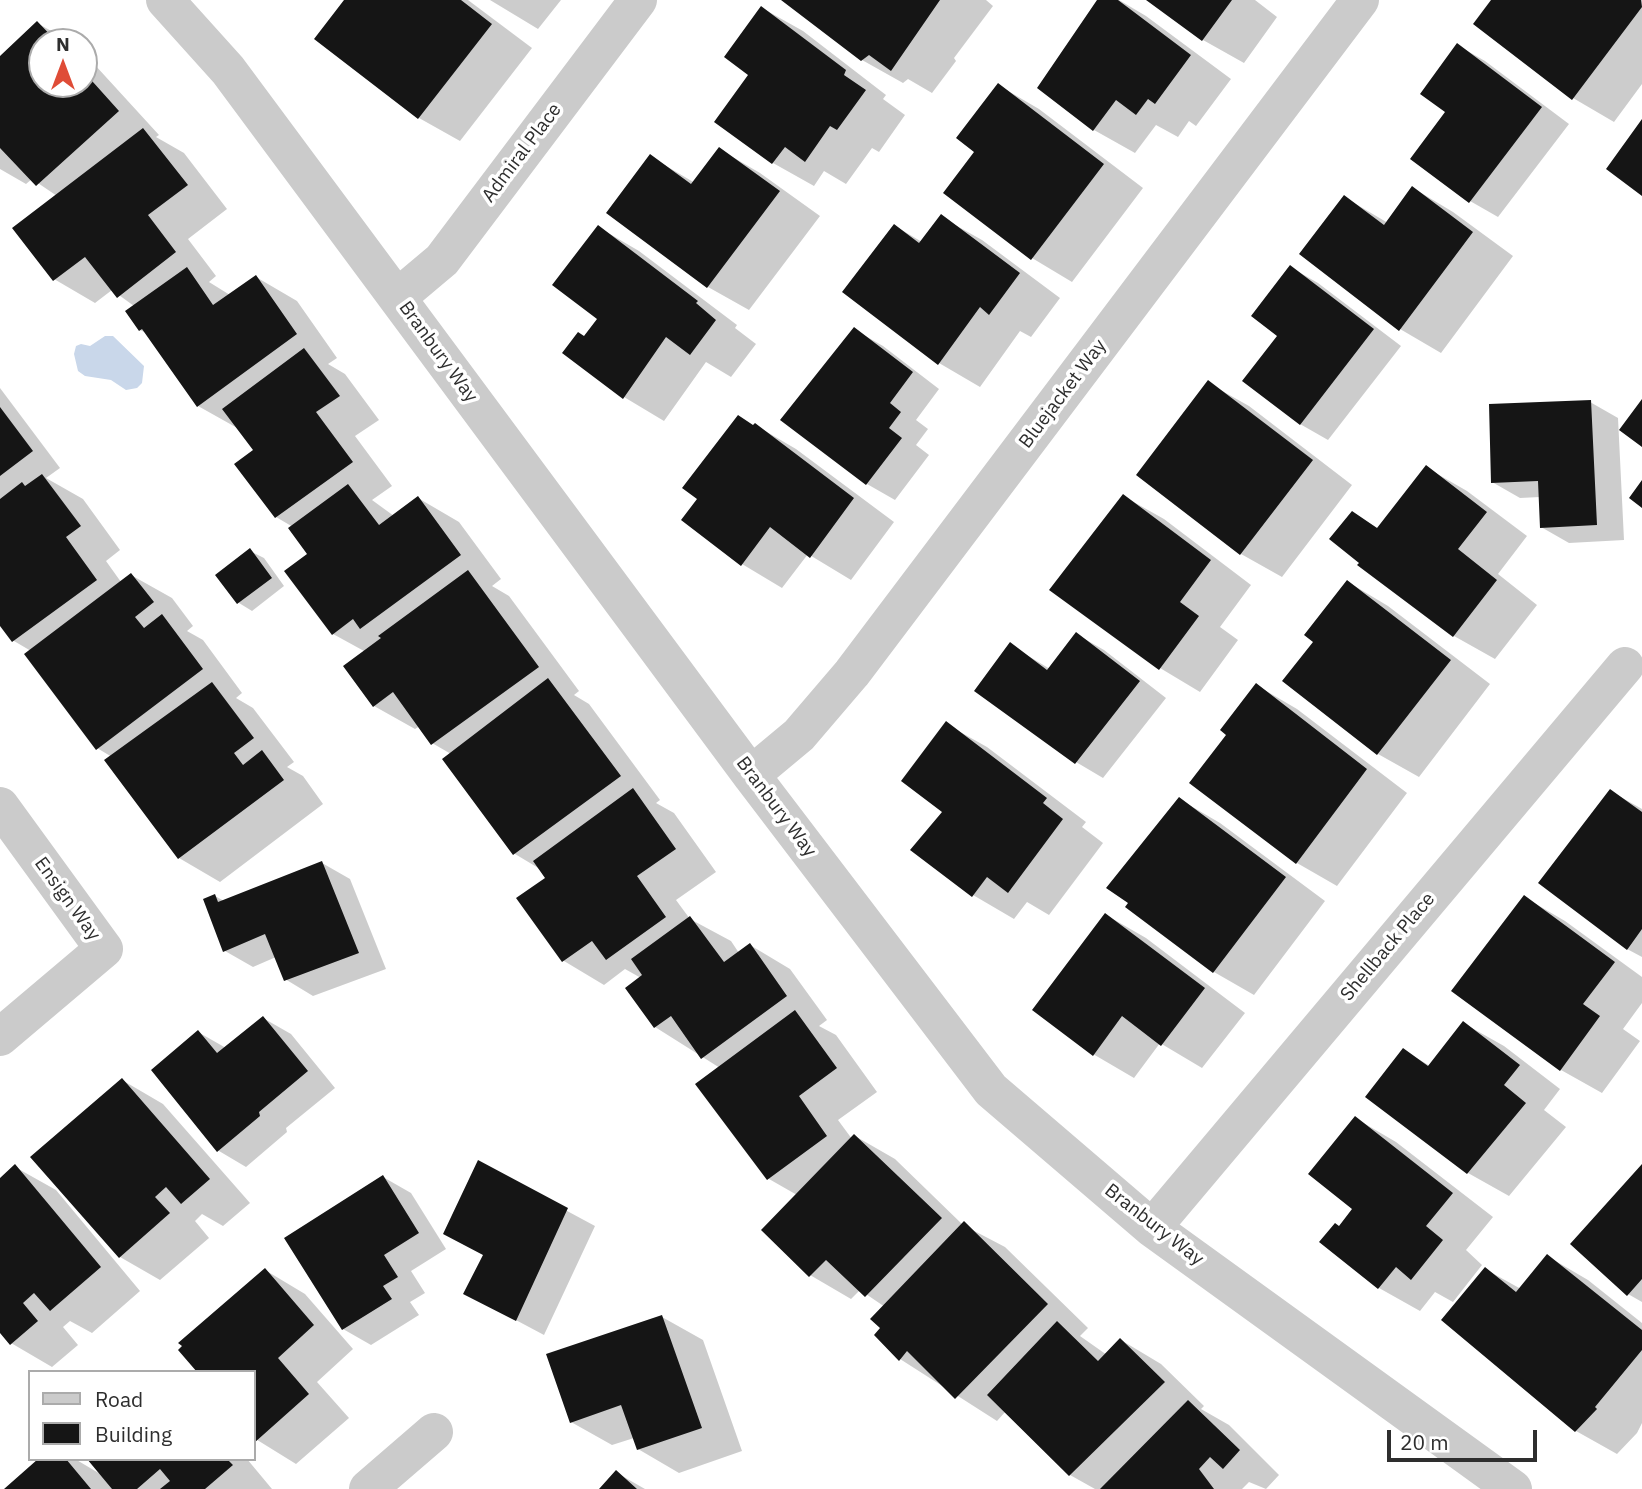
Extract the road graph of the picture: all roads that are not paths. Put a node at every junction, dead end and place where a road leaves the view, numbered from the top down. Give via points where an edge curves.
1 (165, 0) edge
2 (638, 0) edge
3 (1360, 0) edge
4 (398, 297) junction
5 (1625, 666) dead end
6 (751, 775) junction
7 (0, 806) edge
8 (0, 1037) edge
9 (1152, 1228) junction
10 (434, 1432) dead end
11 (368, 1489) edge
12 (1513, 1489) edge

1 - 4 street, Branbury Way via 228,70
2 - 4 street, Admiral Place via 442,260
3 - 6 street, Bluejacket Way via 852,673 799,735
4 - 6 street, Branbury Way
5 - 9 street, Shellback Place
6 - 9 street, Branbury Way via 991,1090
7 - 8 street, Ensign Way via 104,949
9 - 12 street, Branbury Way
10 - 11 street

